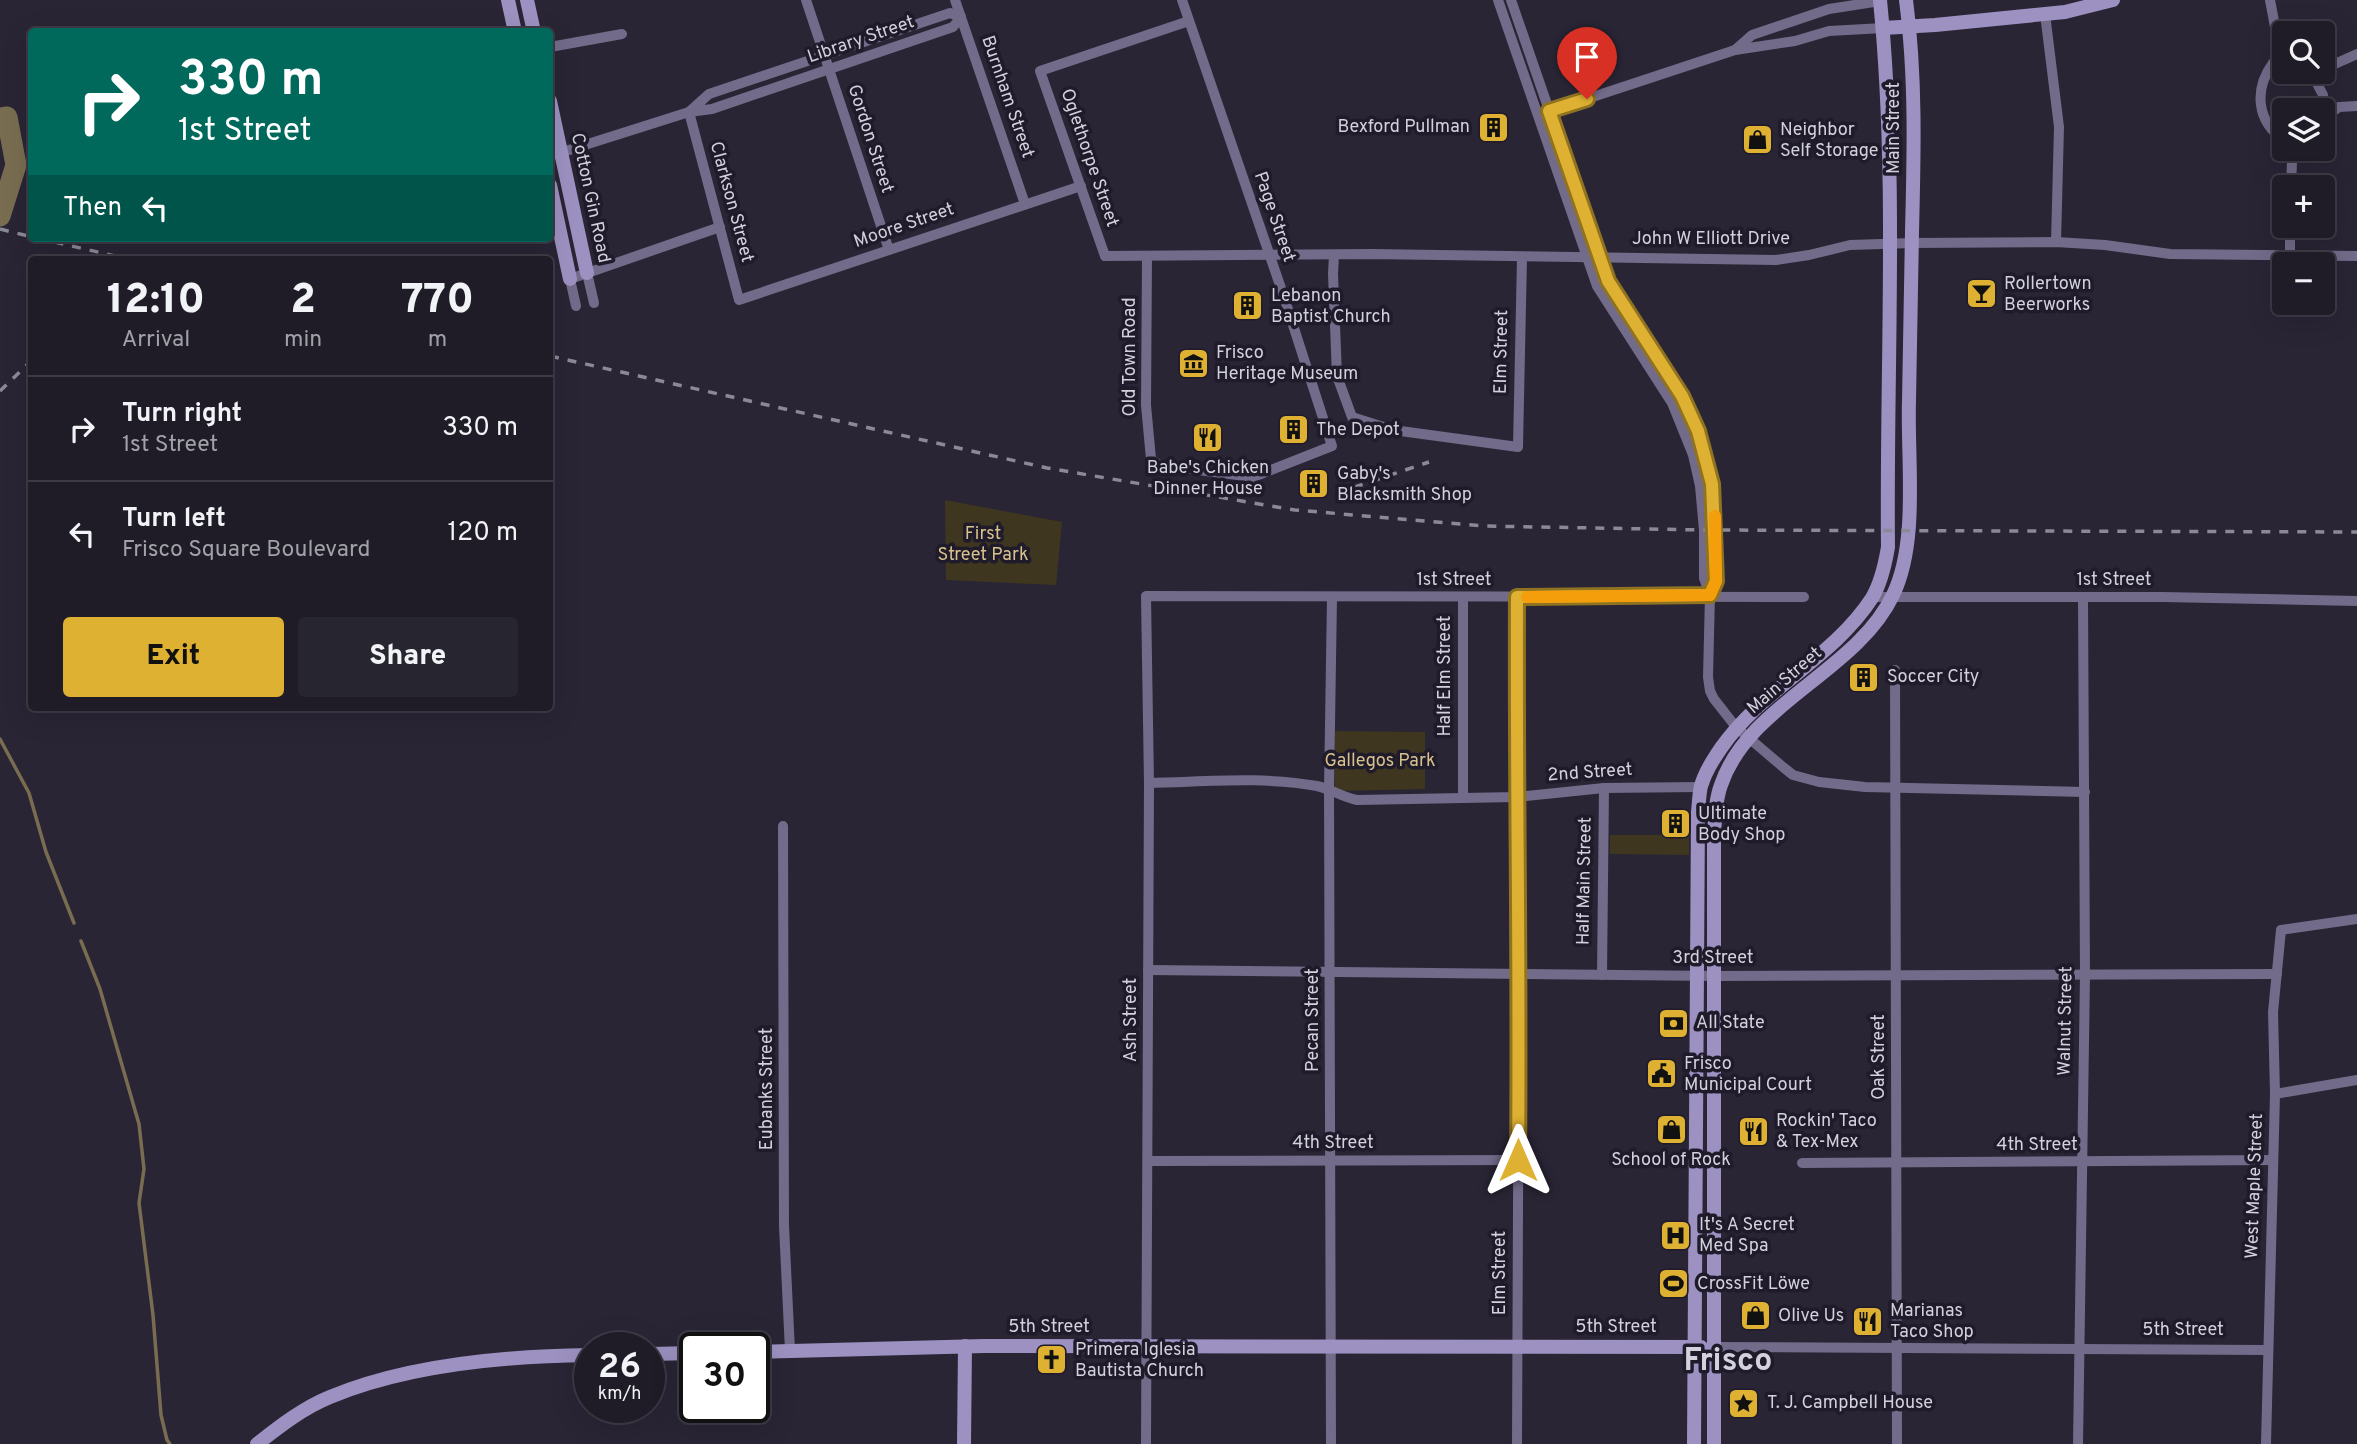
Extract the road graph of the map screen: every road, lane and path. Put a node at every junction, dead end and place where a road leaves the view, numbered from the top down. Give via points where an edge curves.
1 (508, 0) edge
2 (527, 0) edge
3 (806, 0) edge
4 (955, 0) edge
5 (1182, 0) edge
6 (1498, 0) edge
7 (1511, 0) edge
8 (1880, 0) edge
9 (1886, 0) edge
10 (1906, 0) edge
11 (2113, 0) edge
12 (2270, 0) edge
13 (2045, 14) junction
14 (961, 17) junction
15 (1189, 21) junction
16 (2274, 21) edge
17 (1909, 27) junction
18 (514, 28) edge
19 (533, 28) edge
20 (1883, 28) junction
21 (622, 34) dead end
22 (553, 46) edge
23 (1735, 50) junction
24 (2357, 54) edge
25 (825, 56) junction
26 (2335, 63) edge
27 (2272, 68) edge
28 (829, 69) junction
29 (2319, 84) edge
30 (2323, 95) joint
31 (2357, 106) edge
32 (2339, 107) junction
33 (2335, 110) edge
34 (690, 112) junction
35 (1543, 113) junction
36 (2272, 132) edge
37 (553, 133) edge
38 (555, 154) edge
39 (2292, 162) edge
40 (2291, 175) edge
41 (1081, 186) junction
42 (553, 199) edge
43 (1025, 204) junction
44 (720, 227) junction
45 (1890, 243) junction
46 (1912, 243) junction
47 (2056, 243) junction
48 (889, 250) junction
49 (1269, 255) junction
50 (1334, 255) junction
51 (1105, 256) joint
52 (1147, 256) junction
53 (1593, 256) junction
54 (2272, 256) edge
55 (2335, 256) edge
56 (2357, 256) edge
57 (1522, 257) junction
58 (587, 273) junction
59 (570, 279) junction
60 (739, 300) joint
61 (594, 303) dead end
62 (576, 306) dead end
63 (1151, 459) joint
64 (1710, 595) junction
65 (1146, 596) joint
66 (1332, 597) junction
67 (1463, 597) junction
68 (1517, 597) junction
69 (1804, 597) dead end
70 (1872, 597) junction
71 (1892, 597) junction
72 (2082, 598) junction
73 (2357, 601) edge
74 (1895, 670) dead end
75 (1736, 727) junction
76 (1749, 739) junction
77 (1149, 783) junction
78 (1700, 787) junction
79 (1604, 788) junction
80 (1895, 788) junction
81 (1329, 789) junction
82 (2085, 792) junction
83 (1516, 797) junction
84 (1463, 798) junction
85 (783, 826) dead end
86 (2357, 919) edge
87 (1148, 970) junction
88 (1331, 972) junction
89 (1519, 974) junction
90 (1896, 974) junction
91 (2277, 974) junction
92 (1602, 975) junction
93 (1698, 975) junction
94 (2085, 975) junction
95 (1716, 976) junction
96 (2357, 1080) edge
97 (2275, 1094) junction
98 (1330, 1160) junction
99 (1518, 1160) junction
100 (2273, 1160) junction
101 (1148, 1161) junction
102 (2081, 1162) junction
103 (1802, 1163) dead end
104 (1896, 1163) junction
105 (965, 1346) junction
106 (1146, 1346) junction
107 (1331, 1347) junction
108 (1517, 1347) junction
109 (1694, 1347) junction
110 (1714, 1347) junction
111 (1897, 1348) junction
112 (2080, 1349) junction
113 (2267, 1350) junction
114 (790, 1351) junction
115 (770, 1352) edge
116 (574, 1355) edge
117 (257, 1444) edge
118 (964, 1444) edge
119 (1146, 1444) edge
120 (1331, 1444) edge
121 (1517, 1444) edge
122 (1694, 1444) edge
123 (1714, 1444) edge
124 (1897, 1444) edge
125 (2078, 1444) edge
126 (2266, 1444) edge

1 - 18 main road
2 - 19 main road
3 - 25 street, Gordon Street
4 - 14 street, Burnham Street
5 - 15 street, Page Street
6 - 35 street
7 - 35 street
8 - 9 main road
8 - 20 main road, Main Street
8 - 23 street via 1829,9 1752,35
10 - 17 main road, Main Street
11 - 13 main road
12 - 16 street
13 - 17 main road
13 - 47 street via 2059,127
14 - 25 street, Library Street via 950,13
14 - 28 street, Library Street via 953,27
14 - 43 street, Burnham Street
15 - 41 street, Oglethorpe Street via 1040,71
15 - 49 street, Page Street
17 - 20 main road
17 - 46 main road, Main Street via 1915,121
20 - 23 street via 1829,32
20 - 45 main road, Main Street
21 - 22 street
23 - 35 street
24 - 26 street
25 - 28 street, Gordon Street
25 - 34 street, Library Street via 709,94
27 - 36 street via 2265,75 2260,107
28 - 34 street, Library Street via 712,109
28 - 48 street, Gordon Street
29 - 30 street
30 - 32 street
31 - 32 street
32 - 33 street
34 - 38 street, Library Street
34 - 44 street, Clarkson Street
35 - 53 street
37 - 38 main road, Cotton Gin Road
38 - 58 main road, Cotton Gin Road
39 - 40 street
41 - 43 street, Moore Street
41 - 51 street, Oglethorpe Street
42 - 59 main road, Cotton Gin Road
43 - 48 street, Moore Street
44 - 58 street
44 - 60 street, Clarkson Street
45 - 46 street, John W Elliott Drive
45 - 53 street, John W Elliott Drive via 1850,245 1776,260
45 - 70 main road, Main Street via 1888,547
46 - 47 street, John W Elliott Drive
46 - 71 main road, Main Street via 1909,529
47 - 54 street, John W Elliott Drive via 2170,254
48 - 60 street, Moore Street
49 - 50 street, John W Elliott Drive
49 - 52 street, John W Elliott Drive
49 - 63 street, Page Street via 1332,446 1253,477 1159,465
50 - 57 street, John W Elliott Drive
50 - 57 street, Elm Street via 1337,376 1352,417 1393,430 1518,447
51 - 52 street, John W Elliott Drive
52 - 63 street, Old Town Road via 1146,405
53 - 57 street, John W Elliott Drive
53 - 64 street via 1597,286 1685,431 1700,486 1704,578
55 - 56 street, John W Elliott Drive
58 - 59 street
58 - 61 street, Cotton Gin Road
59 - 62 street, Cotton Gin Road
64 - 68 street, 1st Street
64 - 69 street, 1st Street
64 - 75 street via 1708,685
65 - 66 street, 1st Street
65 - 77 street, Ash Street
66 - 67 street, 1st Street
66 - 81 street, Pecan Street
67 - 68 street, 1st Street
67 - 84 street, Half Elm Street
68 - 83 street, Elm Street
70 - 71 street, 1st Street
70 - 75 main road, Main Street via 1830,645
71 - 72 street, 1st Street
71 - 76 main road, Main Street via 1872,628
72 - 73 street, 1st Street
72 - 82 street, Walnut Street
74 - 80 street, Oak Street
75 - 76 street
75 - 78 main road, Main Street
76 - 80 street via 1793,775 1819,782
76 - 95 main road, Main Street via 1721,784 1716,807
77 - 81 street, 2nd Street via 1271,781
77 - 87 street, Ash Street
78 - 79 street, 2nd Street
78 - 93 main road, Main Street
79 - 83 street, 2nd Street
79 - 92 street, Half Main Street
80 - 82 street
80 - 90 street, Oak Street
81 - 84 street, 2nd Street via 1357,800
81 - 88 street, Pecan Street
82 - 94 street, Walnut Street
83 - 84 street, 2nd Street
83 - 89 street, Elm Street
85 - 114 street, Eubanks Street via 784,1226
86 - 91 street, West Maple Street via 2281,930
87 - 88 street, 3rd Street
87 - 101 street, Ash Street
88 - 89 street, 3rd Street
88 - 98 street, Pecan Street
89 - 92 street, 3rd Street
89 - 99 street, Elm Street
90 - 94 street, 3rd Street
90 - 95 street, 3rd Street
90 - 104 street, Oak Street
91 - 94 street, 3rd Street
91 - 97 street, West Maple Street
92 - 93 street, 3rd Street
93 - 95 street, 3rd Street
93 - 109 main road, Main Street
94 - 102 street, Walnut Street
95 - 110 main road, Main Street
96 - 97 street
97 - 100 street, West Maple Street
98 - 99 street, 4th Street
98 - 101 street, 4th Street
98 - 107 street, Pecan Street
99 - 108 street, Elm Street
100 - 102 street, 4th Street
100 - 113 street, West Maple Street
101 - 106 street, Ash Street
102 - 104 street, 4th Street
102 - 112 street, Walnut Street
103 - 104 street, 4th Street
104 - 111 street, Oak Street
105 - 106 main road, 5th Street
105 - 114 main road, 5th Street
105 - 118 main road
106 - 107 main road, 5th Street
106 - 119 street, Ash Street
107 - 108 main road, 5th Street
107 - 120 street, Pecan Street
108 - 109 main road, 5th Street
108 - 121 street, Elm Street
109 - 110 main road, 5th Street
109 - 122 main road, Main Street
110 - 111 street, 5th Street
110 - 123 main road, Main Street
111 - 112 street, 5th Street
111 - 124 street, Oak Street
112 - 113 street, 5th Street
112 - 125 street, Walnut Street
113 - 126 street, West Maple Street
114 - 115 main road, 5th Street
116 - 117 main road via 473,1362 367,1385 304,1410

